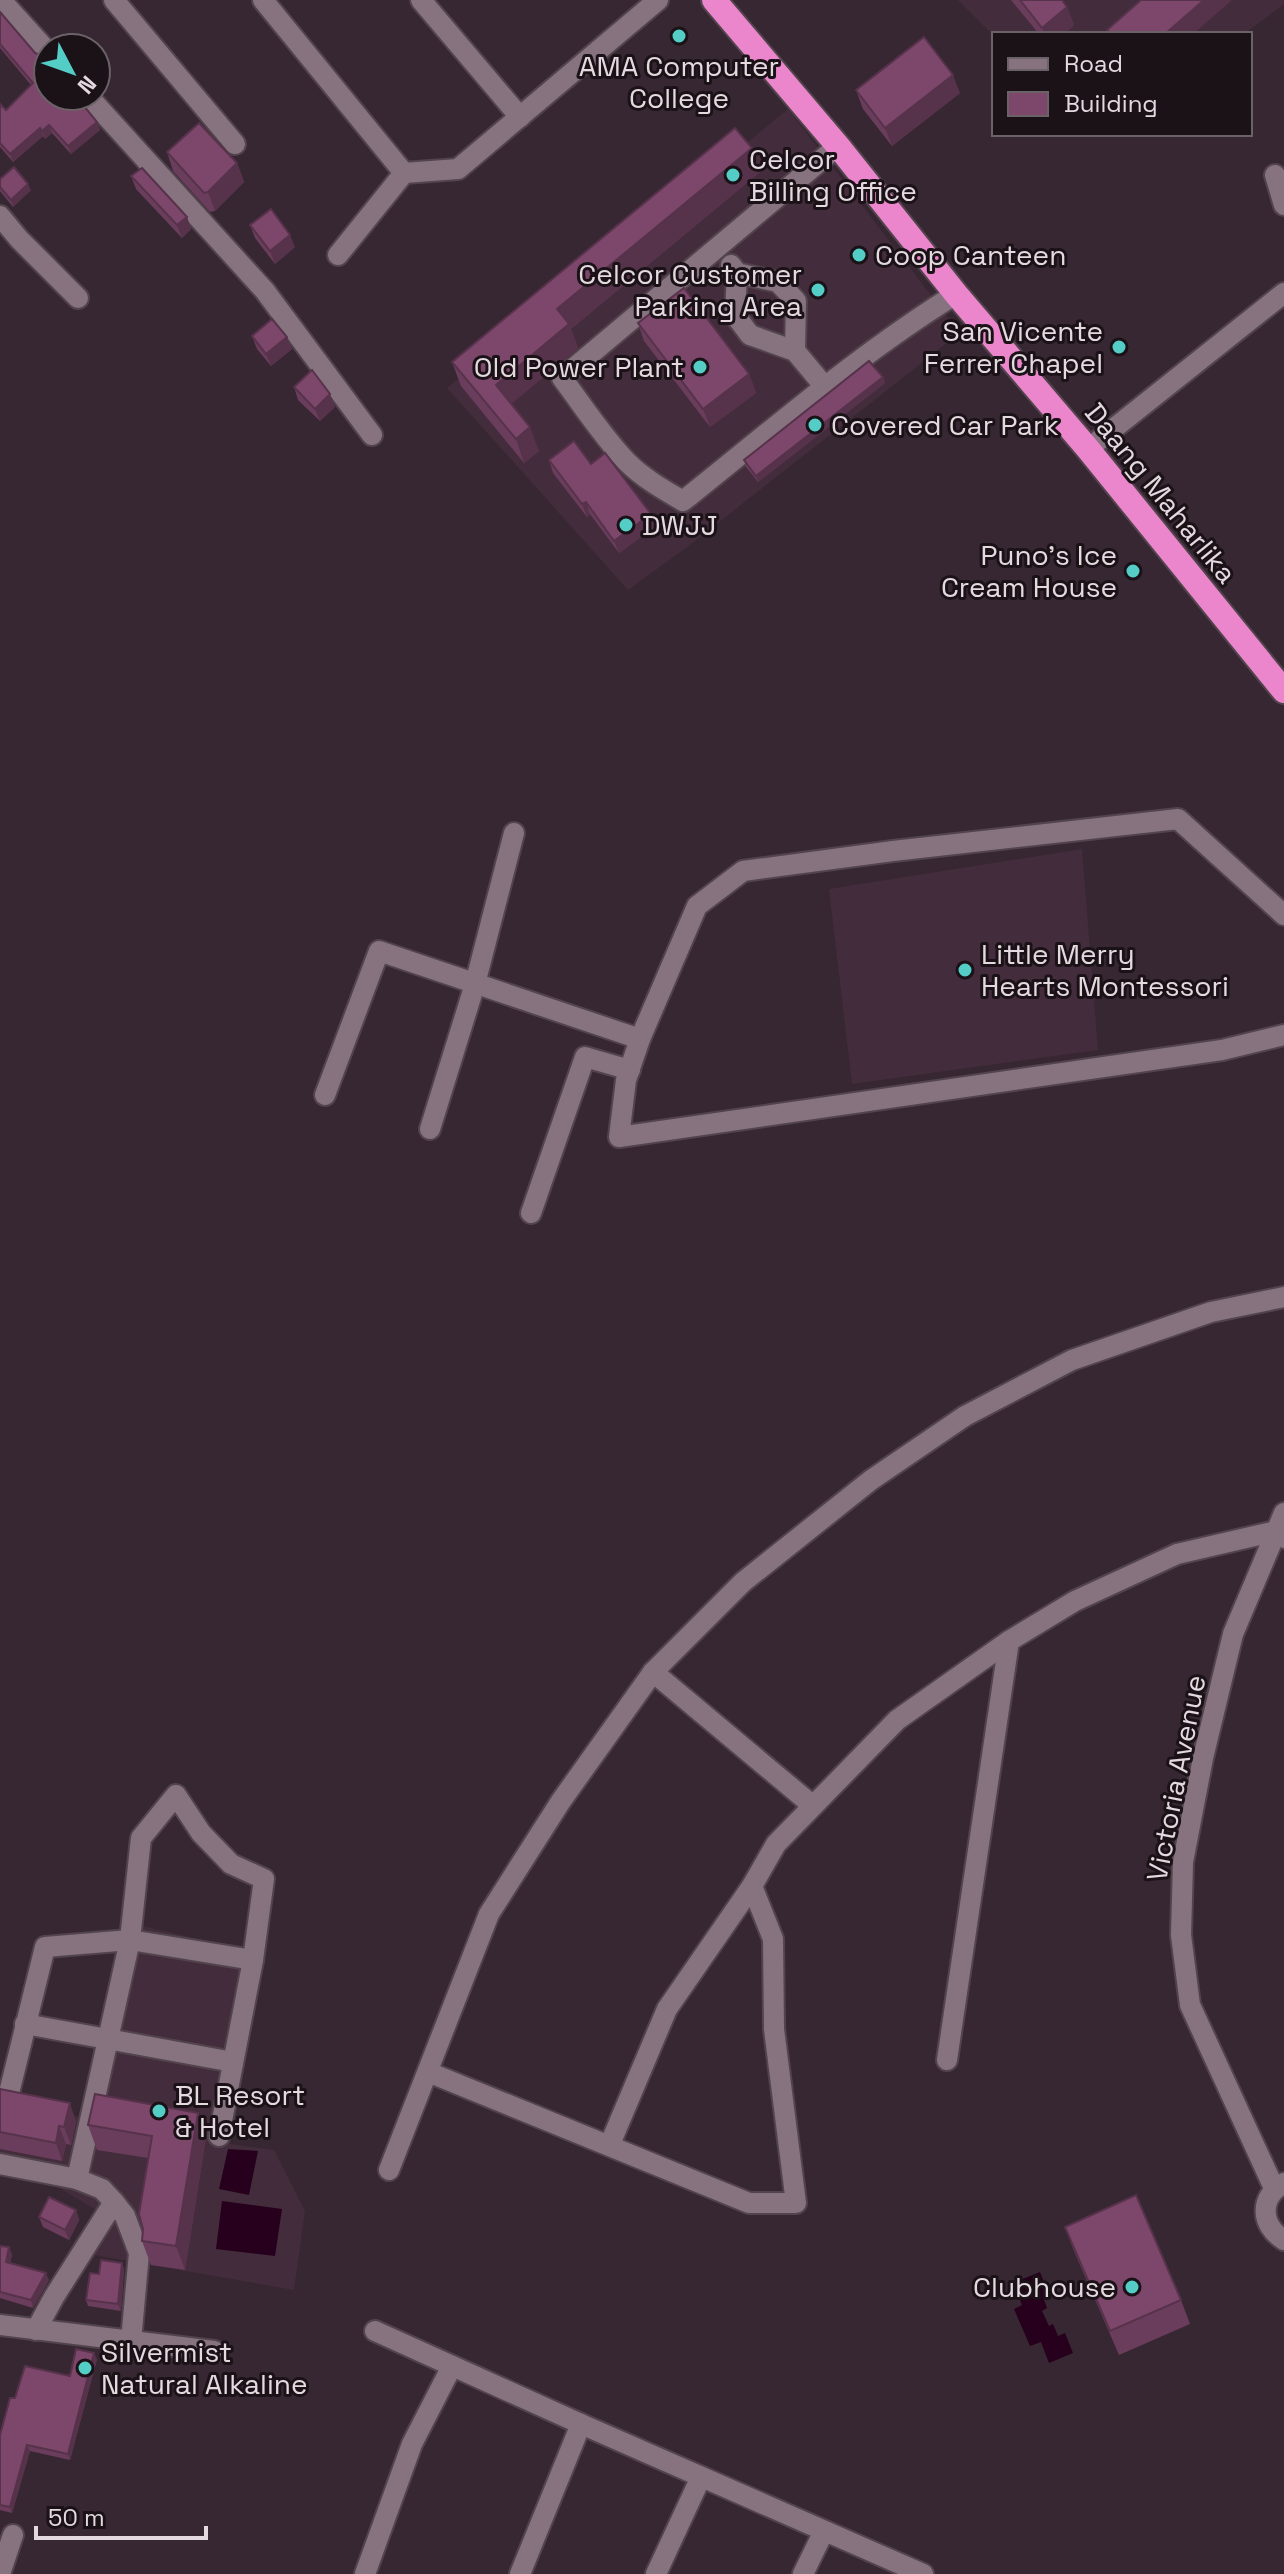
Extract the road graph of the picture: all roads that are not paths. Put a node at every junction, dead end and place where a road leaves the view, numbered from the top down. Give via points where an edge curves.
1 (1, 0) edge
2 (114, 0) edge
3 (263, 0) edge
4 (421, 0) edge
5 (658, 0) edge
6 (714, 0) edge
7 (32, 34) edge
8 (103, 112) edge
9 (520, 117) junction
10 (235, 144) dead end
11 (838, 146) junction
12 (404, 173) junction
13 (1275, 175) dead end
14 (1284, 205) edge
15 (0, 216) edge
16 (718, 249) junction
17 (338, 255) dead end
18 (737, 273) junction
19 (1284, 293) edge
20 (956, 294) junction
21 (78, 298) dead end
22 (795, 351) junction
23 (825, 387) junction
24 (372, 435) dead end
25 (1088, 449) junction
26 (1284, 691) edge
27 (514, 833) dead end
28 (1284, 915) edge
29 (475, 984) junction
30 (1284, 1035) edge
31 (640, 1039) junction
32 (630, 1070) junction
33 (325, 1095) dead end
34 (430, 1129) dead end
35 (531, 1213) dead end
36 (1284, 1297) edge
37 (1281, 1527) edge
38 (1009, 1641) junction
39 (653, 1672) junction
40 (812, 1805) junction
41 (752, 1886) junction
42 (130, 1940) junction
43 (253, 1960) junction
44 (25, 2024) junction
45 (107, 2038) junction
46 (947, 2060) dead end
47 (233, 2062) junction
48 (428, 2072) junction
49 (10, 2089) edge
50 (219, 2136) dead end
51 (610, 2144) junction
52 (0, 2164) edge
53 (389, 2170) dead end
54 (77, 2179) junction
55 (1279, 2186) edge
56 (114, 2202) junction
57 (1284, 2240) edge
58 (0, 2325) edge
59 (36, 2330) junction
60 (375, 2331) dead end
61 (131, 2341) junction
62 (214, 2351) dead end
63 (452, 2366) junction
64 (581, 2424) junction
65 (701, 2477) junction
66 (824, 2531) junction
67 (13, 2535) dead end
68 (0, 2574) edge
69 (365, 2574) edge
70 (520, 2574) edge
71 (656, 2574) edge
72 (803, 2574) edge
73 (923, 2574) edge

1 - 7 street
2 - 10 street
3 - 12 street
4 - 9 street
5 - 9 street
6 - 11 highway, Daang Maharlika
8 - 24 street via 265,291
9 - 12 street via 458,169
11 - 16 street
11 - 20 highway, Daang Maharlika
12 - 17 street
13 - 14 street
15 - 21 street
16 - 18 street
16 - 23 street via 562,378 596,423 628,463 683,501
18 - 22 street via 735,315 750,335
18 - 22 street via 778,282 796,301
19 - 25 street
20 - 23 street
20 - 25 highway, Daang Maharlika
22 - 23 street
25 - 26 highway, Daang Maharlika
27 - 29 street
28 - 31 street via 1178,819 743,871 697,906
29 - 31 street
29 - 33 street via 379,951
29 - 34 street
30 - 32 street via 1222,1050 619,1137
31 - 32 street
32 - 35 street via 585,1057
36 - 39 street via 1211,1312 1072,1360 965,1416 871,1480 743,1582
37 - 38 street via 1177,1554 1075,1601
37 - 55 street, Victoria Avenue via 1233,1634 1183,1862 1181,1935 1190,2005
38 - 40 street via 897,1720
38 - 46 street
39 - 40 street
39 - 48 street via 489,1914
40 - 41 street via 776,1844
41 - 51 street via 667,2009
41 - 51 street via 773,1939 774,2029 796,2203 749,2203
42 - 43 street
42 - 43 street via 141,1838 176,1795 201,1833 231,1864 264,1879
42 - 44 street via 45,1947
42 - 45 street
43 - 47 street
44 - 45 street
44 - 49 street
45 - 47 street
45 - 54 street
47 - 50 street
48 - 51 street
48 - 53 street
52 - 54 street
54 - 56 street via 102,2189
55 - 57 street, Victoria Avenue via 1268,2197 1265,2217
56 - 59 street
56 - 61 street via 139,2253
58 - 59 street
59 - 61 street
60 - 63 street
61 - 62 street
63 - 64 street
63 - 69 street via 412,2444
64 - 65 street
64 - 70 street
65 - 66 street
65 - 71 street
66 - 72 street
66 - 73 street
67 - 68 street

